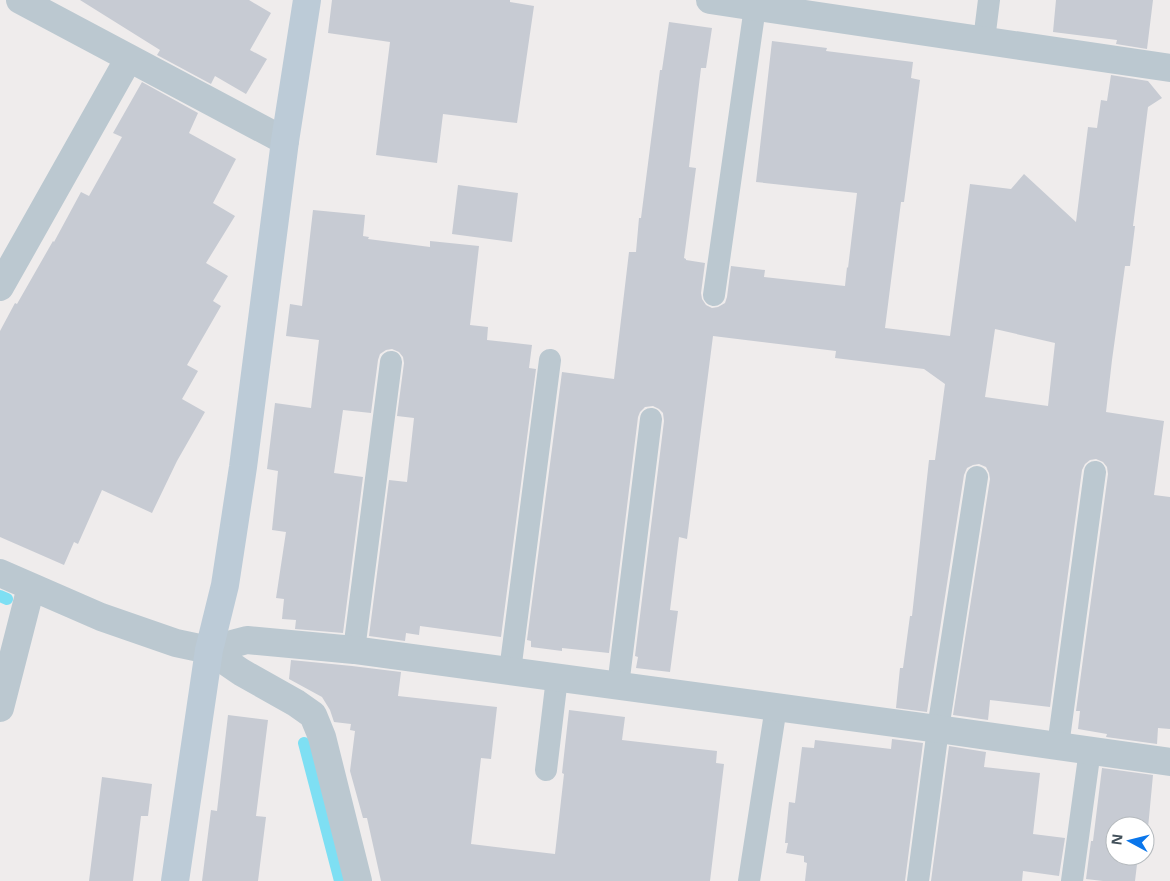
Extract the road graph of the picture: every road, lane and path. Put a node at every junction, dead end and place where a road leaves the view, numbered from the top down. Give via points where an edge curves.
1 (307, 0) edge
2 (710, 0) edge
3 (989, 0) edge
4 (26, 1) edge
5 (756, 3) edge
6 (823, 8) edge
7 (984, 40) junction
8 (128, 58) junction
9 (1170, 68) edge
10 (285, 141) junction
11 (0, 287) edge
12 (714, 295) dead end
13 (550, 360) dead end
14 (391, 362) dead end
15 (651, 419) dead end
16 (1095, 472) dead end
17 (976, 477) dead end
18 (0, 573) edge
19 (31, 587) junction
20 (209, 650) junction
21 (354, 650) junction
22 (510, 671) junction
23 (557, 678) junction
24 (618, 686) junction
25 (776, 707) junction
26 (0, 708) edge
27 (938, 729) junction
28 (1058, 746) junction
29 (1090, 750) junction
30 (1170, 762) edge
31 (546, 770) dead end
32 (176, 881) edge
33 (358, 881) edge
34 (750, 881) edge
35 (918, 881) edge
36 (1072, 881) edge

1 - 10 street
2 - 5 street
3 - 7 lane
4 - 8 street
5 - 6 street
5 - 12 lane
6 - 7 street
7 - 9 street
8 - 10 street
8 - 11 street
10 - 20 street via 225,585
13 - 22 lane
14 - 21 lane
15 - 24 lane
16 - 28 lane
17 - 27 lane
18 - 19 street
19 - 20 street via 101,617 176,643
19 - 26 street
20 - 21 street via 247,640
20 - 32 street
20 - 33 street via 314,715
21 - 22 street
22 - 23 street
23 - 24 street
23 - 31 lane
24 - 25 street
25 - 27 street
25 - 34 lane
27 - 28 street
27 - 35 lane
28 - 29 street
29 - 30 street
29 - 36 lane

